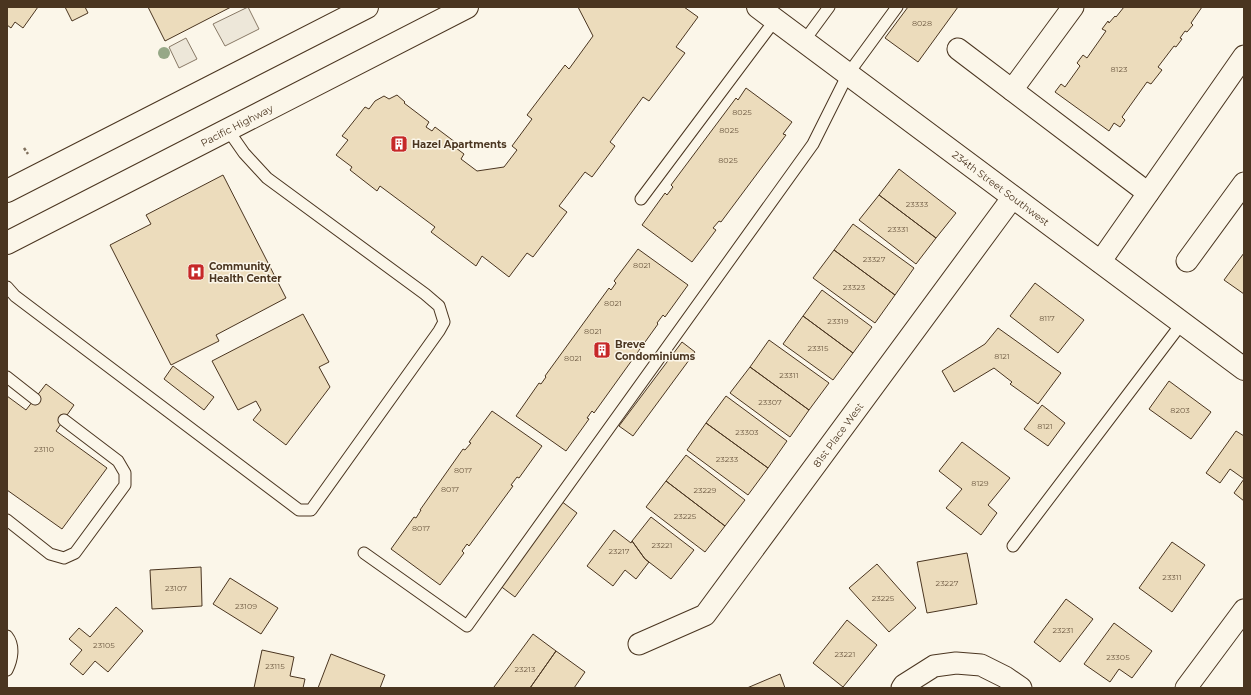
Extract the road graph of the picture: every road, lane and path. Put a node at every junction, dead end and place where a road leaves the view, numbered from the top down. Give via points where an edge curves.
1 (367, 7) edge
2 (467, 7) edge
3 (758, 7) edge
4 (829, 7) edge
5 (897, 7) edge
6 (1073, 7) edge
7 (776, 20) junction
8 (804, 41) junction
9 (958, 49) dead end
10 (1240, 69) edge
11 (848, 74) junction
12 (1012, 90) junction
13 (228, 130) junction
14 (24, 148) dead end
15 (29, 156) dead end
16 (1244, 182) edge
17 (7, 191) edge
18 (1148, 193) junction
19 (1013, 197) junction
20 (641, 200) dead end
21 (7, 243) edge
22 (1188, 261) dead end
23 (1100, 262) junction
24 (7, 287) edge
25 (1182, 324) junction
26 (1244, 369) edge
27 (7, 377) edge
28 (35, 399) dead end
29 (64, 420) dead end
30 (7, 520) edge
31 (1013, 546) dead end
32 (364, 553) dead end
33 (1244, 610) edge
34 (7, 636) edge
35 (639, 644) dead end
36 (7, 670) edge
37 (902, 688) edge
38 (1021, 688) edge
39 (1186, 688) edge

1 - 17 main road
2 - 13 main road, Pacific Highway
3 - 7 main road, 234th Street Southwest
4 - 8 lane
5 - 11 lane
6 - 12 street
7 - 8 main road, 234th Street Southwest
7 - 20 lane
8 - 11 main road, 234th Street Southwest
9 - 12 street
10 - 18 street
11 - 19 main road, 234th Street Southwest
11 - 32 lane via 813,144 467,626
12 - 18 street
13 - 21 main road, Pacific Highway
13 - 24 lane via 244,153 267,178 430,298 439,306 444,322 310,510 299,510 15,296
14 - 15 path
16 - 22 street
18 - 23 street
19 - 23 main road, 234th Street Southwest
19 - 35 street, 81st Place West via 705,615
23 - 25 main road, 234th Street Southwest
25 - 26 main road, 234th Street Southwest
25 - 31 lane
27 - 28 lane
29 - 30 lane via 118,461 125,473 125,485 75,553 64,558 50,554
33 - 39 street
34 - 36 lane via 13,652
37 - 38 street via 934,666 956,663 981,665

